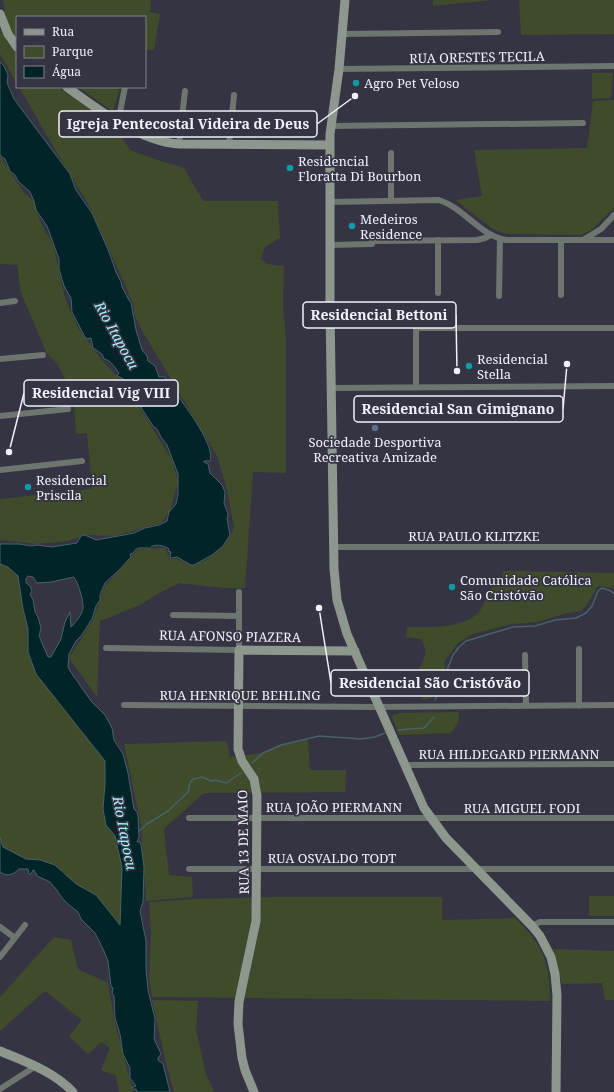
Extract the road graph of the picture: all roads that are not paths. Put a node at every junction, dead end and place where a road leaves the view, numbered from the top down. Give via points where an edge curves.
1 (345, 0) edge
2 (0, 14) edge
3 (498, 32) dead end
4 (343, 34) junction
5 (16, 46) edge
6 (614, 66) edge
7 (340, 69) junction
8 (68, 88) edge
9 (124, 88) edge
10 (184, 93) dead end
11 (234, 95) dead end
12 (118, 122) junction
13 (583, 123) dead end
14 (330, 126) junction
15 (178, 143) junction
16 (229, 144) junction
17 (330, 145) junction
18 (391, 153) dead end
19 (391, 200) junction
20 (330, 202) junction
21 (614, 215) edge
22 (491, 235) junction
23 (500, 239) junction
24 (438, 240) junction
25 (583, 240) junction
26 (614, 240) edge
27 (561, 241) junction
28 (330, 245) junction
29 (438, 293) dead end
30 (561, 295) dead end
31 (499, 296) dead end
32 (15, 301) dead end
33 (0, 303) edge
34 (614, 328) edge
35 (43, 355) dead end
36 (0, 359) edge
37 (614, 386) edge
38 (416, 387) junction
39 (332, 388) junction
40 (68, 409) dead end
41 (0, 416) edge
42 (82, 461) dead end
43 (0, 470) edge
44 (335, 547) junction
45 (614, 547) edge
46 (239, 592) dead end
47 (173, 617) dead end
48 (239, 618) junction
49 (106, 648) dead end
50 (579, 649) dead end
51 (239, 650) junction
52 (355, 650) junction
53 (525, 655) dead end
54 (124, 705) dead end
55 (614, 705) edge
56 (238, 706) junction
57 (526, 706) junction
58 (579, 706) junction
59 (379, 707) junction
60 (614, 764) edge
61 (405, 765) junction
62 (189, 818) dead end
63 (257, 818) junction
64 (614, 818) edge
65 (430, 819) junction
66 (189, 869) dead end
67 (257, 869) junction
68 (475, 869) junction
69 (614, 869) edge
70 (614, 922) edge
71 (25, 925) dead end
72 (532, 926) junction
73 (0, 927) edge
74 (15, 938) junction
75 (0, 957) edge
76 (0, 1051) edge
77 (36, 1066) junction
78 (0, 1089) edge
79 (73, 1092) edge
80 (254, 1092) edge
81 (556, 1092) edge

1 - 4 main road
2 - 5 main road
3 - 4 street
4 - 7 main road
6 - 7 street, RUA ORESTES TECILA
7 - 14 main road
8 - 12 main road
9 - 12 street
10 - 15 street
11 - 16 street
12 - 15 main road via 165,142
13 - 14 street
14 - 17 main road
15 - 16 main road
16 - 17 main road
17 - 20 main road
18 - 19 street
19 - 20 street
19 - 22 street via 445,202
20 - 28 main road
21 - 25 street via 601,229
22 - 23 street
22 - 24 street via 478,240
23 - 27 street
23 - 31 street
24 - 28 street via 372,241 372,244
24 - 29 street
25 - 26 street
25 - 27 street
27 - 30 street
28 - 39 main road
32 - 33 street
34 - 38 street via 416,328
35 - 36 street
37 - 38 street
38 - 39 street
39 - 44 main road
40 - 41 street
42 - 43 street
44 - 45 street, RUA PAULO KLITZKE
44 - 52 main road via 337,600
46 - 48 street, RUA 13 DE MAIO
47 - 48 street
48 - 51 street, RUA 13 DE MAIO
49 - 51 street, RUA AFONSO PIAZERA
50 - 58 street
51 - 52 main road, RUA AFONSO PIAZERA
51 - 56 main road, RUA 13 DE MAIO
52 - 59 main road
53 - 57 street
54 - 56 street, RUA HENRIQUE BEHLING
55 - 58 street, RUA HENRIQUE BEHLING
56 - 59 street, RUA HENRIQUE BEHLING
56 - 63 main road, RUA 13 DE MAIO via 238,749 242,761 256,783
57 - 58 street, RUA HENRIQUE BEHLING
57 - 59 street, RUA HENRIQUE BEHLING
59 - 61 main road
60 - 61 street, RUA HILDEGARD PIERMANN
61 - 65 main road
62 - 63 street, RUA JOÃO PIERMANN
63 - 65 street, RUA JOÃO PIERMANN
63 - 67 main road, RUA 13 DE MAIO
64 - 65 street, RUA MIGUEL FODI
65 - 68 main road
66 - 67 street, RUA OSVALDO TODT
67 - 68 street, RUA OSVALDO TODT
67 - 80 main road, RUA 13 DE MAIO via 256,921 241,995 238,1024 242,1058
68 - 69 street, RUA OSVALDO TODT
68 - 72 main road
70 - 72 street via 540,922
71 - 74 street
72 - 81 main road via 548,950 555,974
73 - 74 street
74 - 75 street
76 - 77 main road
77 - 78 street
77 - 79 main road via 58,1078

